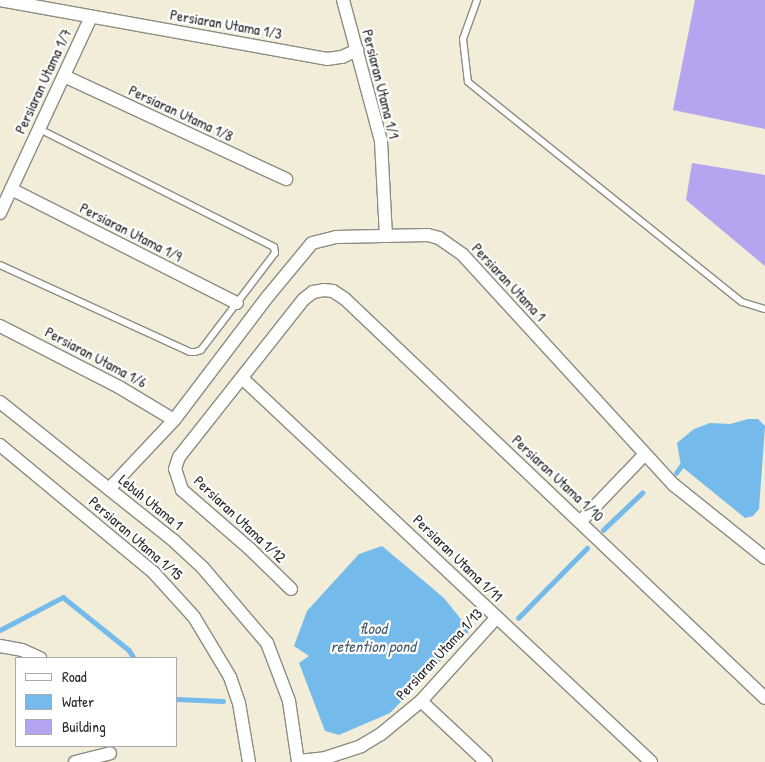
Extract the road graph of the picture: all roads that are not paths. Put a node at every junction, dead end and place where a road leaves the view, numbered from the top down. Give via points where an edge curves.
1 (0, 0) edge
2 (343, 0) edge
3 (477, 0) edge
4 (90, 17) junction
5 (357, 50) junction
6 (64, 76) junction
7 (39, 129) junction
8 (286, 179) dead end
9 (11, 189) junction
10 (0, 213) edge
11 (386, 236) junction
12 (0, 265) edge
13 (237, 303) junction
14 (765, 308) edge
15 (0, 326) edge
16 (242, 378) junction
17 (0, 402) edge
18 (174, 420) junction
19 (0, 445) edge
20 (645, 454) junction
21 (109, 489) junction
22 (580, 522) junction
23 (765, 558) edge
24 (291, 589) dead end
25 (497, 617) junction
26 (0, 646) edge
27 (38, 657) edge
28 (765, 698) edge
29 (422, 701) junction
30 (109, 753) edge
31 (75, 762) edge
32 (249, 762) edge
33 (298, 762) edge
34 (486, 762) edge
35 (651, 762) edge

1 - 4 street, Persiaran Utama 1/3
2 - 5 street, Persiaran Utama 1/1
3 - 14 lane via 463,39 468,82 742,302
4 - 5 street, Persiaran Utama 1/3 via 327,59
4 - 6 street, Persiaran Utama 1/7
5 - 11 street, Persiaran Utama 1/1 via 381,141
6 - 7 street, Persiaran Utama 1/7
6 - 8 street, Persiaran Utama 1/8
7 - 9 street, Persiaran Utama 1/7
7 - 13 lane via 274,247 272,259
9 - 10 street, Persiaran Utama 1/7
9 - 13 street, Persiaran Utama 1/9
11 - 18 street, Persiaran Utama 1 via 336,237 312,243
11 - 20 street, Persiaran Utama 1 via 428,235 463,255
12 - 13 lane via 190,352 201,350
15 - 18 street, Persiaran Utama 1/6 via 119,387
16 - 22 street, Persiaran Utama 1/10 via 304,299 313,292 333,291
16 - 24 street, Persiaran Utama 1/12 via 180,457 175,468 182,490
16 - 25 street, Persiaran Utama 1/11
17 - 21 street, Lebuh Utama 1
18 - 21 street, Persiaran Utama 1
19 - 32 street, Persiaran Utama 1/15 via 154,573 194,617 230,677 239,703
20 - 22 street
20 - 23 street, Persiaran Utama 1 via 674,485
21 - 33 street, Lebuh Utama 1 via 173,540 202,568 267,643 289,702
22 - 28 street, Persiaran Utama 1/10
25 - 29 street, Persiaran Utama 1/13
25 - 35 street, Persiaran Utama 1/11
26 - 27 street
29 - 33 street, Persiaran Utama 1/13 via 361,746 325,758
29 - 34 street
30 - 31 street

